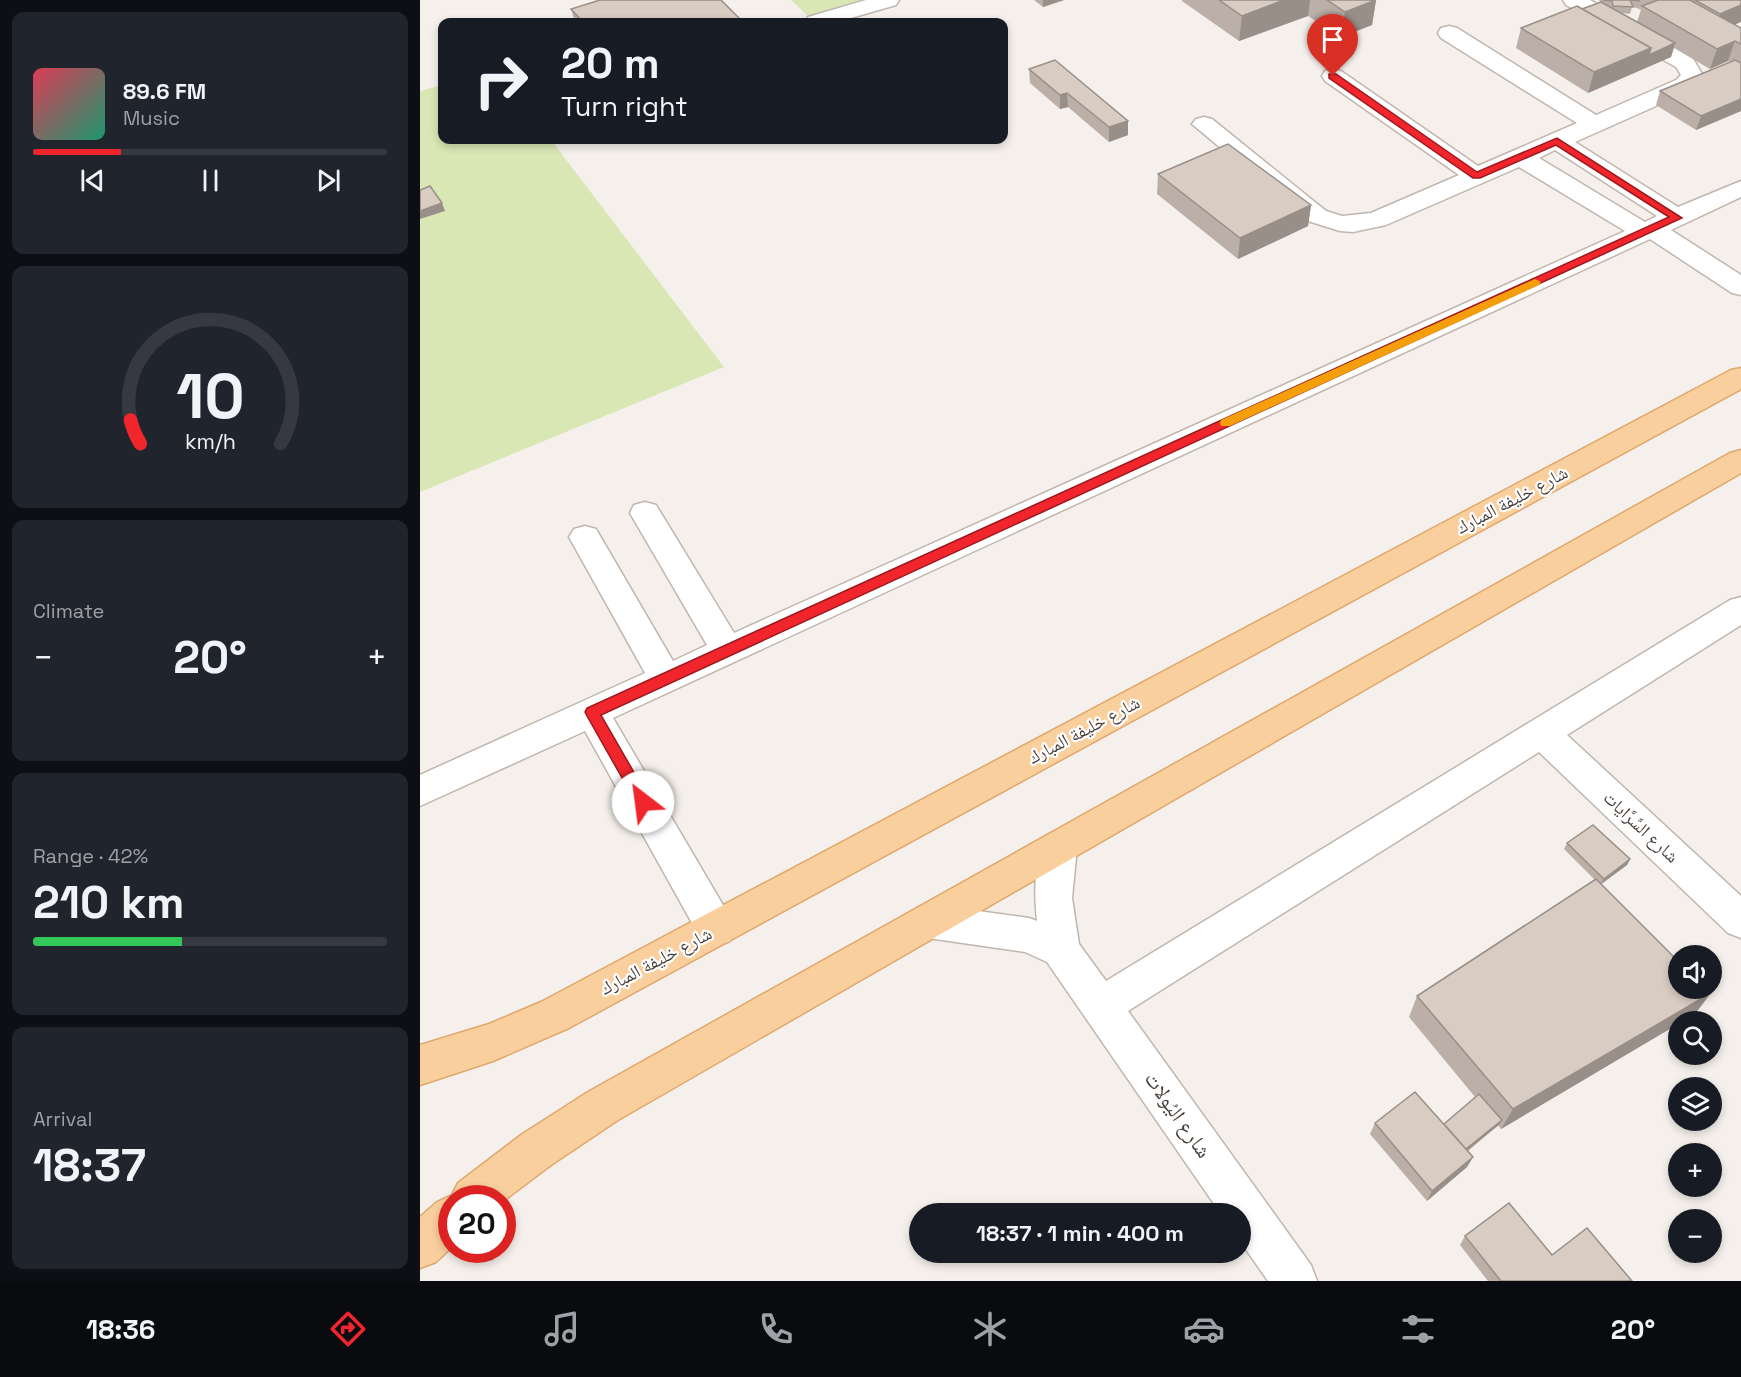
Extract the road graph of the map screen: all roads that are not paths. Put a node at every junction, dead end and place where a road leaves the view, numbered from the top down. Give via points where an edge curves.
1 (888, 0) edge
2 (1574, 0) edge
3 (829, 18) edge
4 (1449, 33) dead end
5 (1333, 76) dead end
6 (1204, 124) dead end
7 (1594, 124) junction
8 (1557, 141) junction
9 (1520, 157) junction
10 (1476, 176) junction
11 (1741, 188) edge
12 (1658, 226) junction
13 (1741, 287) edge
14 (1741, 377) edge
15 (1741, 460) edge
16 (645, 513) dead end
17 (585, 537) dead end
18 (1741, 609) edge
19 (728, 651) junction
20 (666, 679) junction
21 (592, 712) junction
22 (1541, 732) junction
23 (420, 791) edge
24 (1059, 847) junction
25 (928, 921) junction
26 (1741, 921) edge
27 (716, 928) junction
28 (1061, 950) junction
29 (1101, 1006) junction
30 (420, 1065) edge
31 (490, 1185) edge
32 (438, 1230) edge
33 (420, 1246) edge
34 (1295, 1281) edge

1 - 3 street
2 - 7 street via 1684,62 1693,77 1684,85
4 - 7 street
5 - 10 street
6 - 10 street via 1307,211 1340,223 1377,220
7 - 8 street
8 - 9 street
8 - 12 street
9 - 10 street
9 - 12 street
11 - 12 street
12 - 13 street
12 - 19 street
14 - 27 main road, شارع خليفة المبارك
15 - 24 main road
16 - 19 street
17 - 20 street
18 - 22 street
19 - 20 street
20 - 21 street
21 - 23 street
21 - 27 street
22 - 26 street, شارع السَّرَّايات
22 - 29 street
24 - 25 main road
24 - 28 street, شارع اليُولات via 1053,898
25 - 28 street, شارع اليُولات via 1029,935
25 - 31 main road via 603,1106
27 - 30 main road, شارع خليفة المبارك via 555,1015 493,1042
28 - 29 street, شارع اليُولات
29 - 34 street, شارع اليُولات
32 - 33 main road

